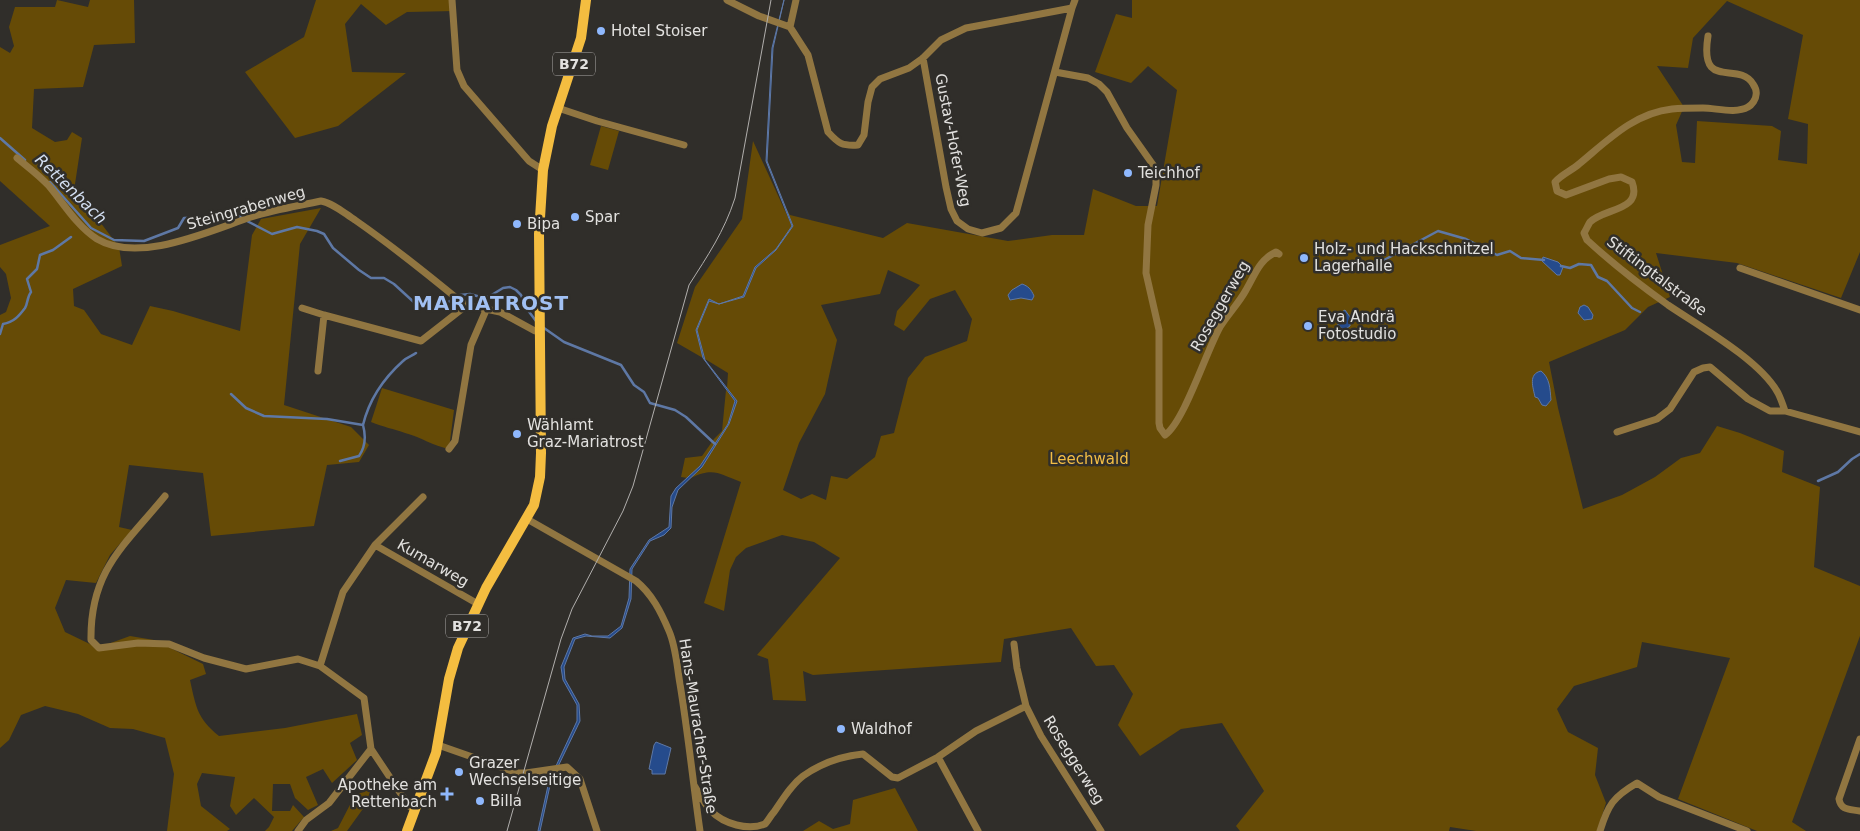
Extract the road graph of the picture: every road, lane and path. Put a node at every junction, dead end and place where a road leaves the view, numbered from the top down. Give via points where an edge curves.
1 (452, 0) edge
2 (586, 0) edge
3 (727, 0) edge
4 (796, 0) edge
5 (1074, 0) edge
6 (1072, 8) junction
7 (787, 26) junction
8 (1708, 36) dead end
9 (923, 58) junction
10 (1055, 72) junction
11 (558, 108) junction
12 (684, 145) dead end
13 (18, 158) dead end
14 (543, 170) junction
15 (1279, 254) dead end
16 (1740, 268) dead end
17 (464, 303) junction
18 (302, 308) dead end
19 (487, 308) junction
20 (1860, 310) edge
21 (324, 315) junction
22 (540, 324) junction
23 (318, 372) dead end
24 (1785, 411) junction
25 (1617, 432) dead end
26 (1860, 432) edge
27 (449, 449) dead end
28 (165, 496) dead end
29 (423, 497) dead end
30 (527, 519) junction
31 (375, 545) junction
32 (478, 604) junction
33 (1014, 644) dead end
34 (320, 666) junction
35 (1026, 706) junction
36 (1860, 739) edge
37 (438, 745) junction
38 (372, 749) junction
39 (938, 757) junction
40 (694, 785) junction
41 (415, 810) junction
42 (1860, 811) edge
43 (298, 831) edge
44 (407, 831) edge
45 (597, 831) edge
46 (700, 831) edge
47 (978, 831) edge
48 (1101, 831) edge
49 (1600, 831) edge
50 (1747, 831) edge

1 - 14 street via 457,70 464,86 529,162
2 - 11 main road, B72 via 581,38
3 - 7 street
4 - 7 street
5 - 6 street
6 - 9 street via 966,28 941,40
6 - 10 street
7 - 9 street via 808,55 828,132 846,146 858,145 864,135 872,87 880,79
8 - 24 street, Stiftingtalstraße via 1705,51 1713,70 1741,75 1755,87 1754,101 1748,107 1651,113 1632,122 1555,182 1557,191 1566,195 1609,179 1621,177 1632,182 1633,198 1628,204 1590,222 1584,233 1587,240 1662,301 1745,358 1770,382
9 - 10 street, Gustav-Hofer-Weg via 951,209 957,221 982,233 1001,228 1016,213
10 - 15 street, Roseggerweg via 1088,78 1099,84 1156,169 1148,225 1146,273 1159,330 1159,423 1165,435 1179,416 1220,327 1260,264 1270,255
11 - 12 street
11 - 14 main road, B72
13 - 17 street, Steingrabenweg via 47,184 84,229 98,240 110,244 152,248 244,220 325,202 372,232
14 - 22 main road, B72 via 539,234
16 - 20 street
17 - 19 street, Steingrabenweg
17 - 21 street via 421,341
18 - 21 street
19 - 22 street, Steingrabenweg via 511,316 535,331
19 - 27 street via 471,345 455,442
21 - 23 street
22 - 30 main road, B72 via 541,471
24 - 25 street via 1770,411 1748,399 1710,368 1703,368 1694,372 1670,409 1657,419
24 - 26 street
28 - 34 street via 125,541 103,576 90,620 91,640 99,648 138,643 169,644 204,658 246,669 298,659
29 - 31 street
30 - 32 main road, B72
30 - 40 street, Hans-Mauracher-Straße via 636,581 654,601 670,633 689,736
31 - 32 street, Kumarweg
31 - 34 street via 343,592
32 - 37 main road, B72 via 453,662
33 - 35 street, Roseggerweg
34 - 38 street via 364,698
35 - 39 street via 976,731
35 - 48 street, Roseggerweg via 1040,736
36 - 42 street via 1839,799 1844,808
37 - 41 main road, B72
37 - 45 street via 518,773 570,770 580,778
38 - 41 street via 408,806
38 - 43 street via 329,803 306,820
39 - 40 street via 898,778 892,777 863,754 820,766 802,777 766,823 754,830 740,829 724,822 710,810
39 - 47 street
40 - 46 street, Hans-Mauracher-Straße
41 - 44 main road, B72
49 - 50 street via 1612,801 1637,783 1660,797

